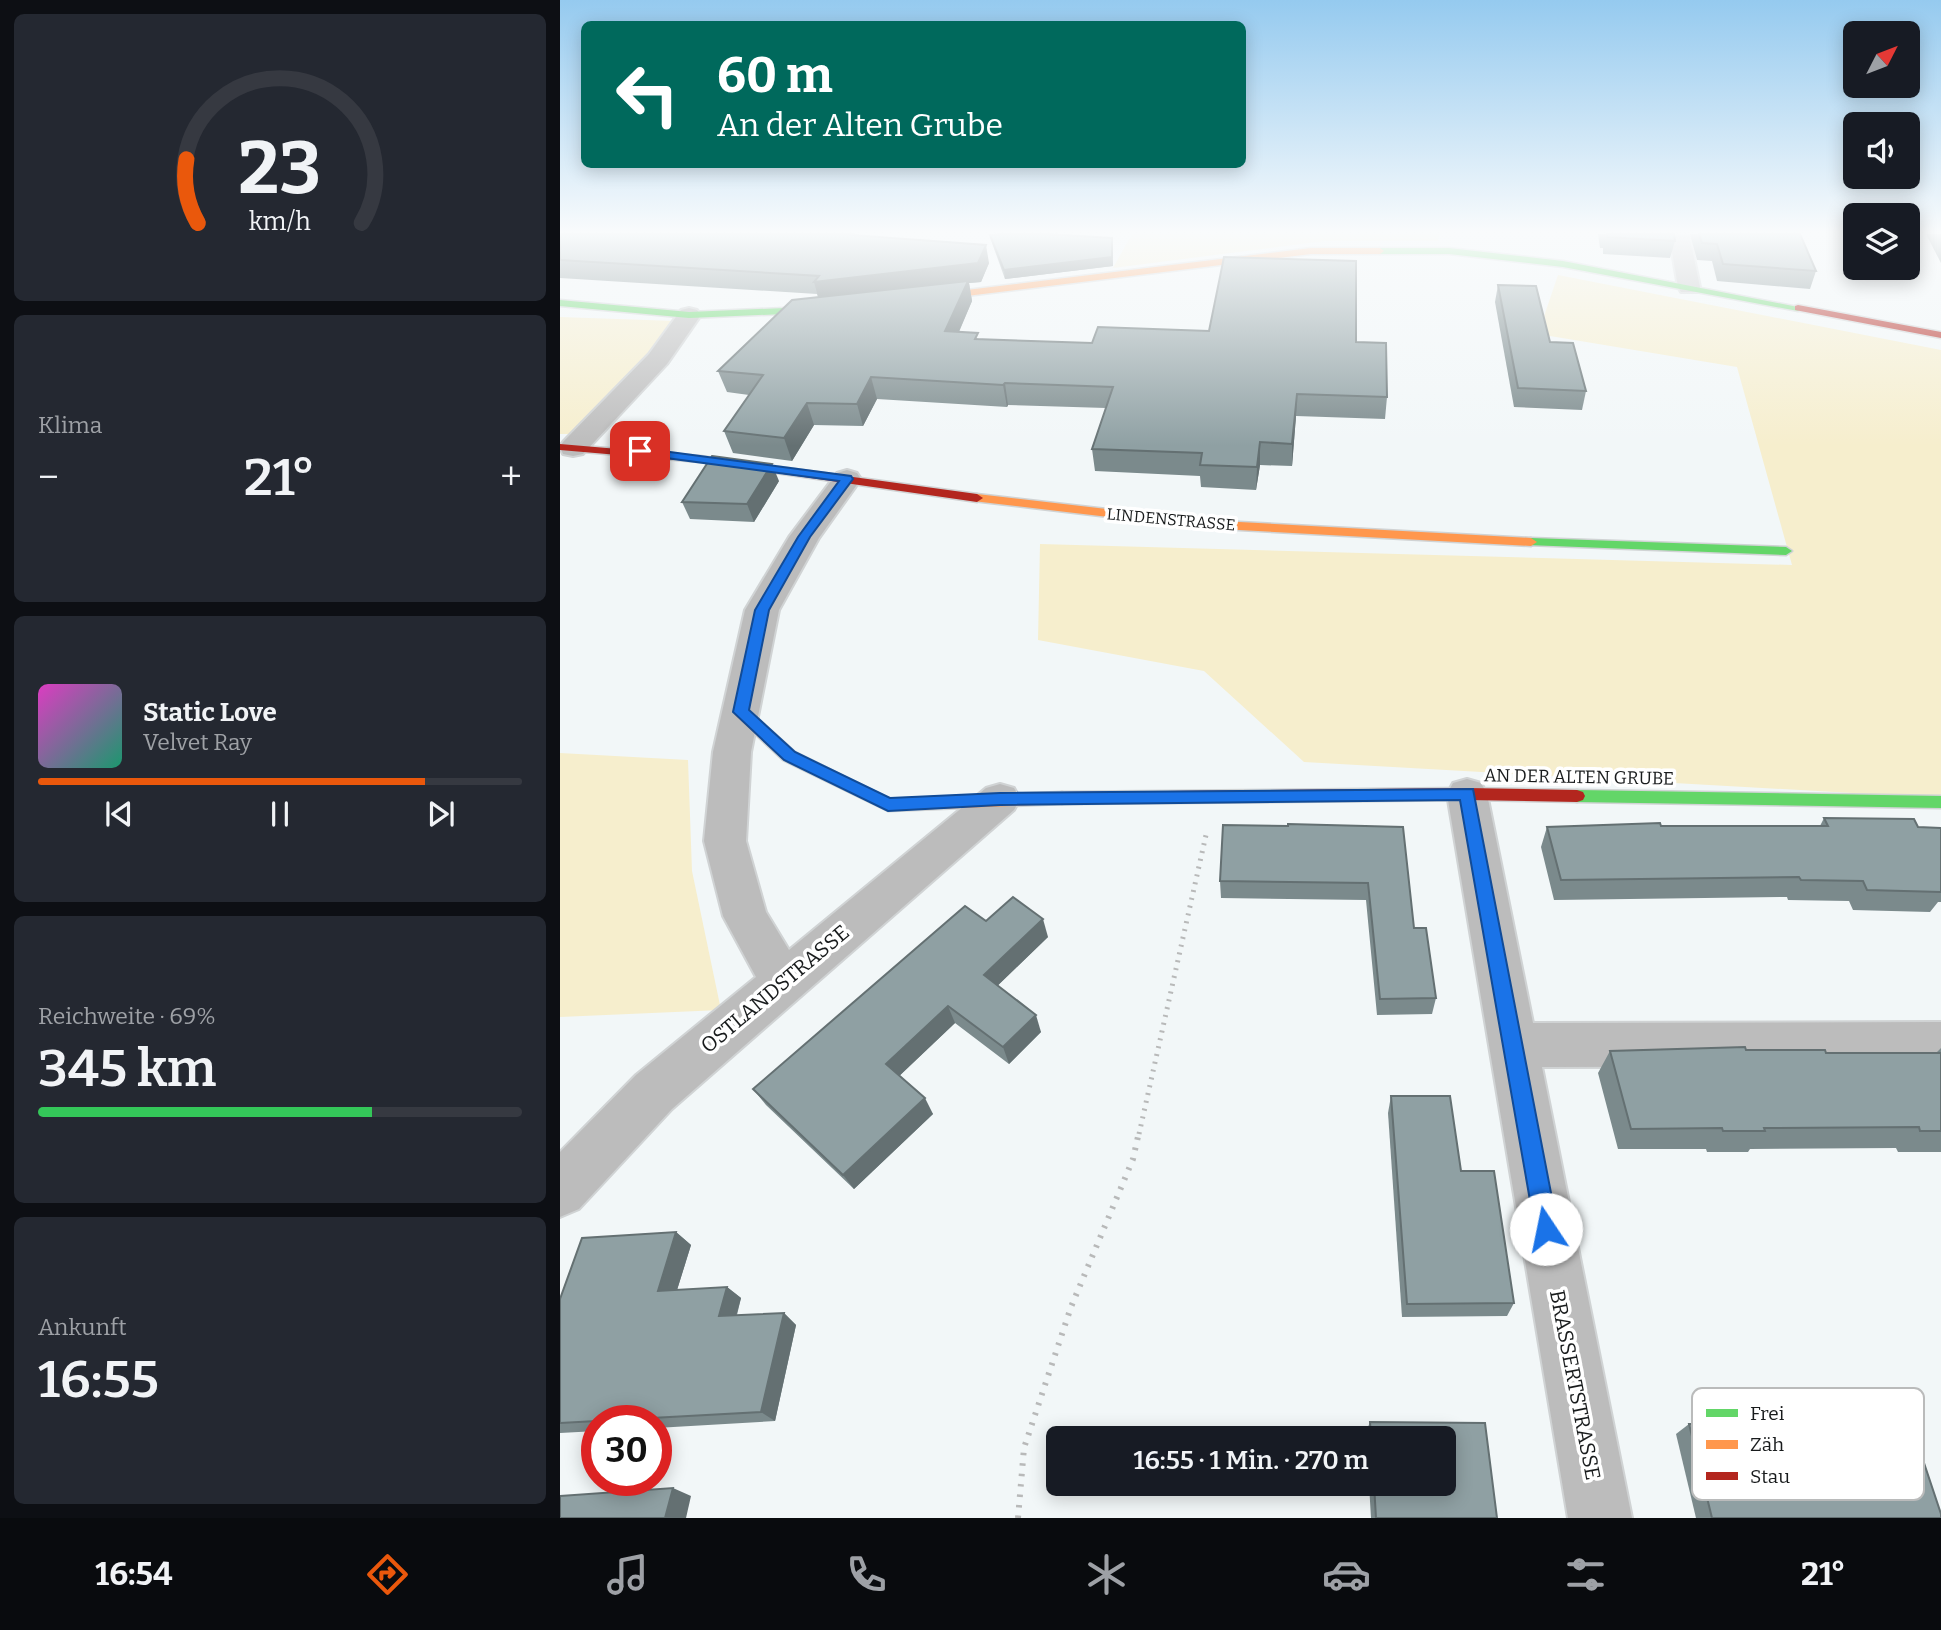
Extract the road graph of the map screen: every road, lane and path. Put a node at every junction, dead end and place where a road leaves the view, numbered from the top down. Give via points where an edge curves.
1 (580, 305) edge
2 (1783, 305) edge
3 (845, 308) edge
4 (689, 315) junction
5 (1941, 335) edge
6 (566, 447) edge
7 (847, 479) junction
8 (1786, 551) dead end
9 (741, 712) junction
10 (1467, 794) junction
11 (1214, 796) junction
12 (1000, 799) junction
13 (1941, 802) edge
14 (783, 981) junction
15 (1941, 1044) edge
16 (1512, 1045) junction
17 (560, 1190) edge
18 (1018, 1518) edge
19 (1600, 1518) edge

1 - 4 street
2 - 5 street
3 - 4 street
4 - 6 street via 658,359
6 - 7 street, LINDENSTRASSE via 663,453
7 - 8 street, LINDENSTRASSE via 1119,516 1401,536
7 - 9 street via 804,537 762,610
9 - 12 street, AN DER ALTEN GRUBE via 789,756 888,805
9 - 14 street via 732,752 725,841 745,916
10 - 11 street, AN DER ALTEN GRUBE
10 - 13 street, AN DER ALTEN GRUBE
10 - 16 street, BRASSERTSTRASSE
11 - 12 street, AN DER ALTEN GRUBE
11 - 18 path via 1133,1159 1070,1307 1024,1448
12 - 14 street, OSTLANDSTRASSE
14 - 17 street, OSTLANDSTRASSE via 654,1092
15 - 16 street
16 - 19 street, BRASSERTSTRASSE

